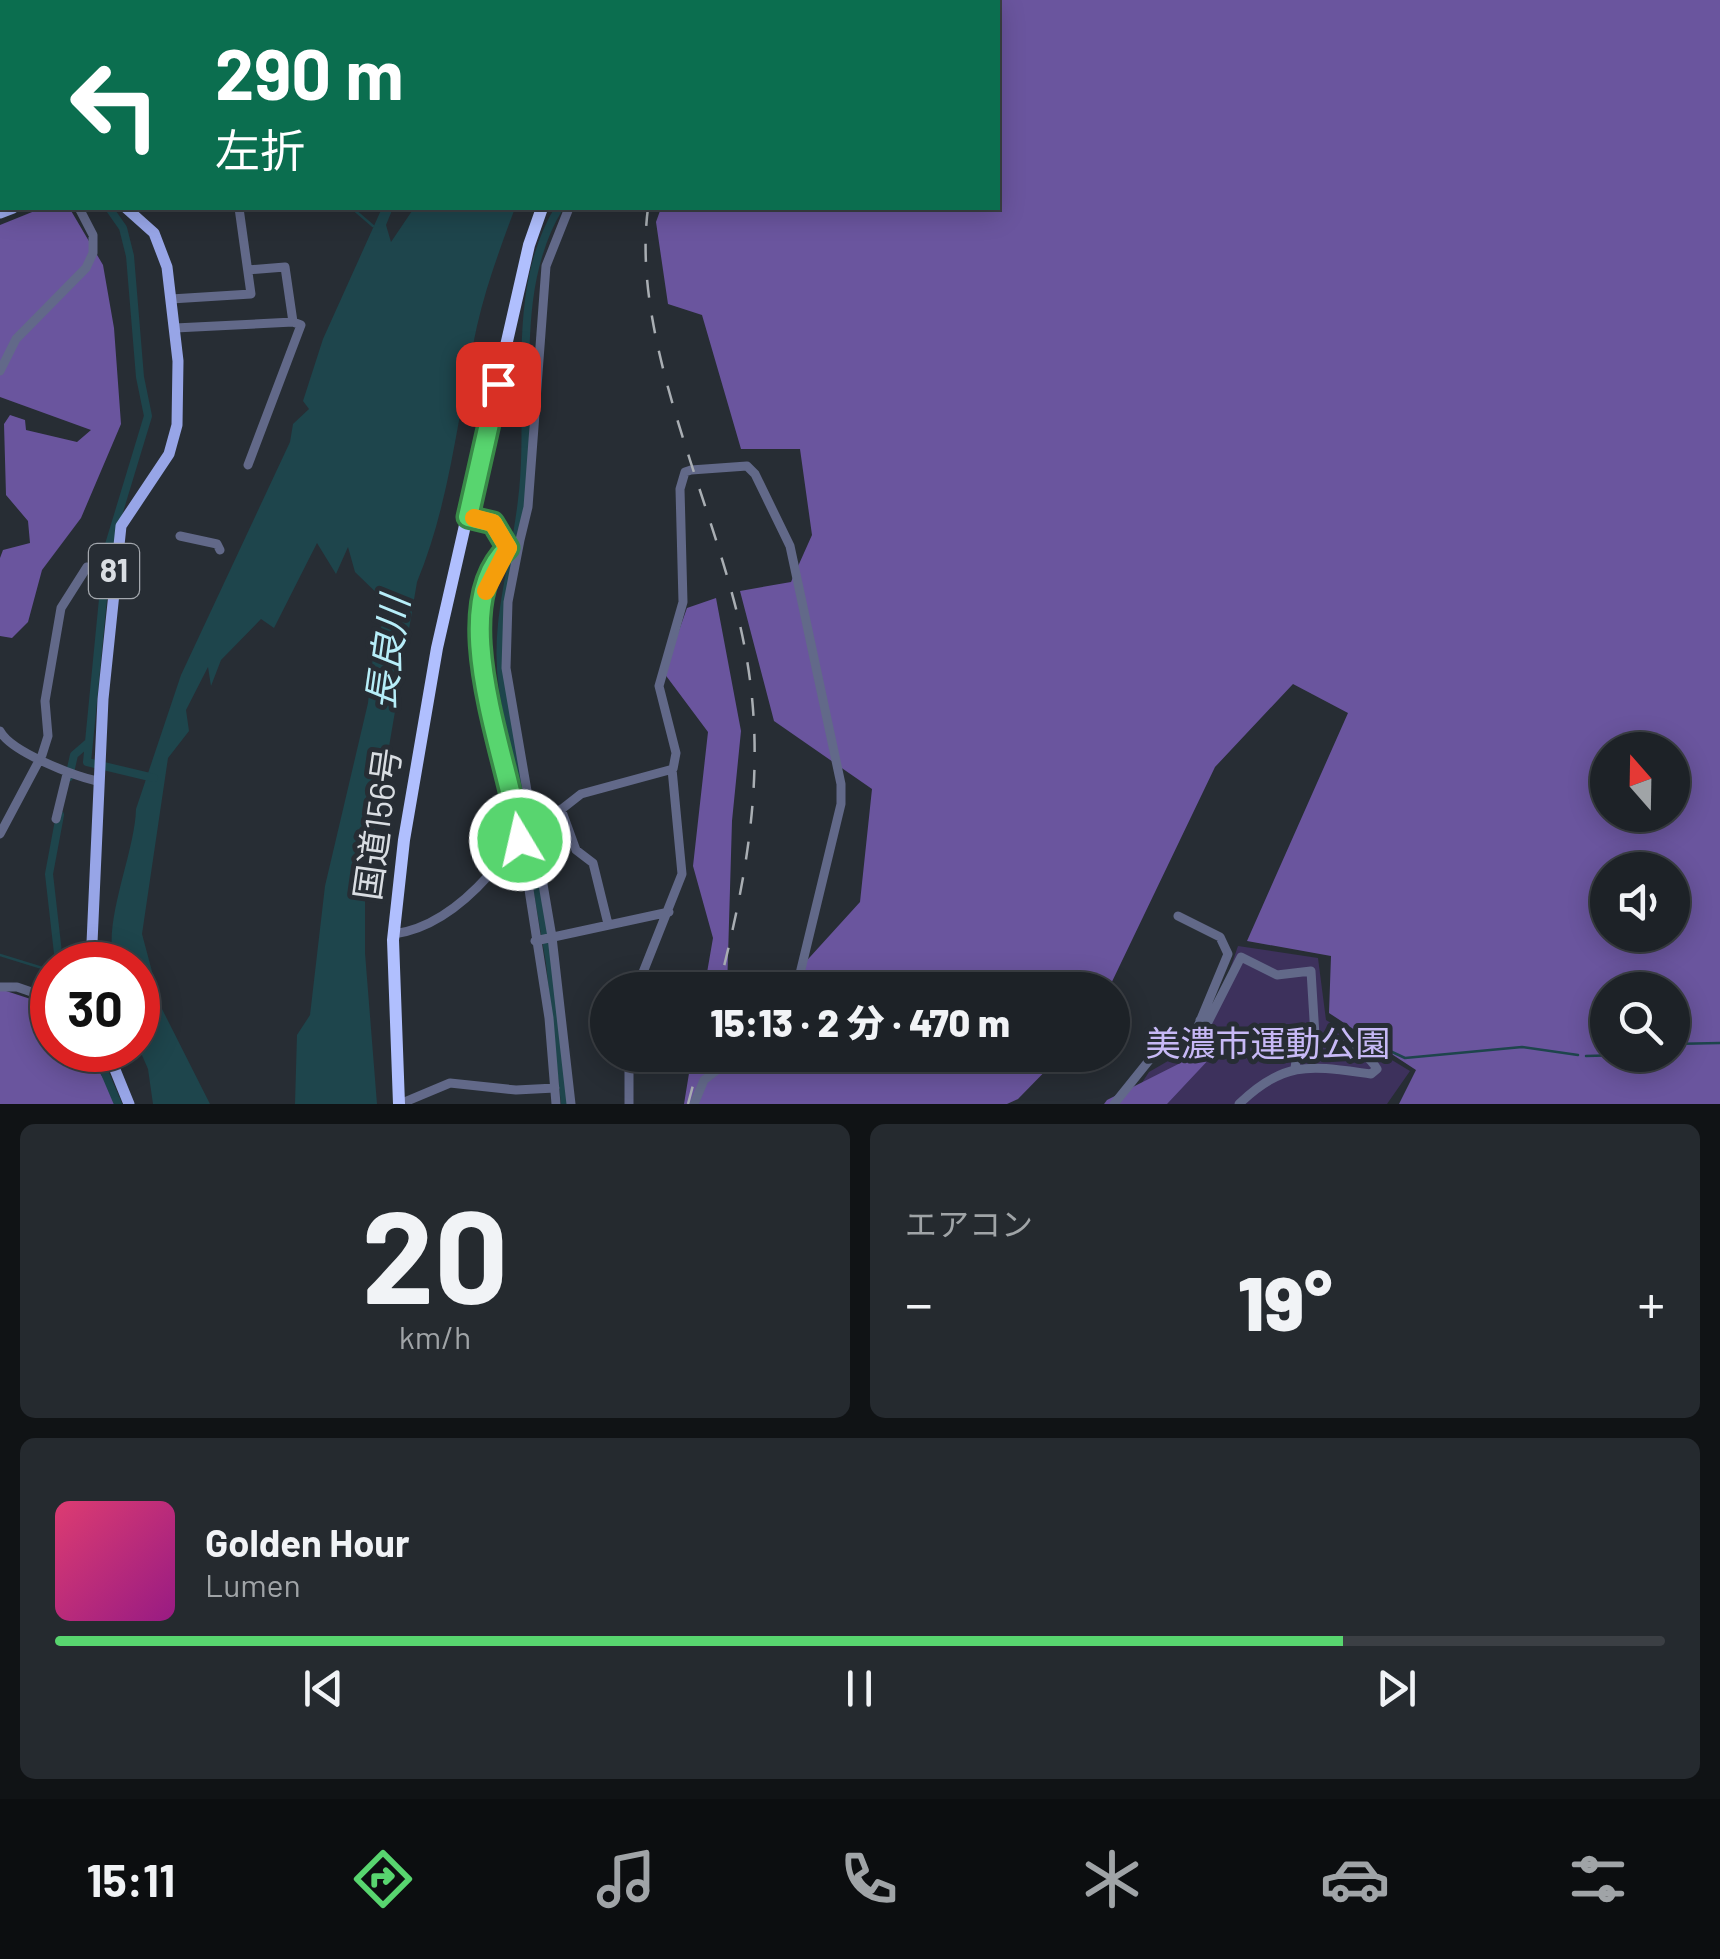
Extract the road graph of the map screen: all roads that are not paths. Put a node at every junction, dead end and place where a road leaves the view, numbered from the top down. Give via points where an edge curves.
1 (80, 210) edge
2 (128, 210) edge
3 (239, 210) edge
4 (541, 210) edge
5 (568, 210) edge
6 (248, 270) junction
7 (171, 299) junction
8 (292, 322) junction
9 (175, 328) junction
10 (0, 371) edge
11 (490, 418) junction
12 (528, 419) junction
13 (248, 465) dead end
14 (468, 517) junction
15 (180, 536) dead end
16 (514, 544) junction
17 (220, 550) dead end
18 (87, 566) dead end
19 (0, 732) edge
20 (40, 757) junction
21 (515, 768) junction
22 (672, 769) junction
23 (70, 775) junction
24 (97, 780) junction
25 (561, 809) junction
26 (56, 819) dead end
27 (525, 831) junction
28 (0, 834) edge
29 (669, 912) junction
30 (1178, 916) dead end
31 (608, 924) junction
32 (394, 934) junction
33 (545, 939) junction
34 (92, 942) edge
35 (644, 972) edge
36 (800, 972) edge
37 (0, 988) edge
38 (30, 991) edge
39 (1200, 1020) junction
40 (557, 1032) junction
41 (1315, 1036) junction
42 (1295, 1068) junction
43 (116, 1072) edge
44 (630, 1072) edge
45 (715, 1072) edge
46 (555, 1088) junction
47 (129, 1104) edge
48 (399, 1104) edge
49 (556, 1104) edge
50 (571, 1104) edge
51 (629, 1104) edge
52 (694, 1104) edge
53 (1114, 1104) edge
54 (1239, 1104) edge

1 - 10 street via 93,236 86,268 16,339
2 - 7 main road, 81 via 161,246
3 - 6 street
4 - 11 highway, 国道156号
5 - 12 street via 546,266
6 - 7 street via 246,297
6 - 8 street via 285,268
7 - 9 main road, 81
8 - 9 street
8 - 13 street via 301,325
9 - 24 main road, 81 via 175,439 121,526 112,566
11 - 12 street
11 - 14 highway, 国道156号
12 - 16 street via 532,473
14 - 16 street via 493,523
14 - 32 highway, 国道156号 via 416,762
15 - 17 street
16 - 21 street via 504,644
16 - 21 street via 486,592 481,645 486,704
18 - 20 street via 61,608
19 - 20 street
20 - 23 street
20 - 28 street
21 - 27 street
22 - 25 street via 581,794
22 - 29 street via 683,865
22 - 36 street via 676,754 658,686 683,602 680,489 685,472 747,466 790,546 841,784
23 - 24 street
23 - 26 street
24 - 34 main road, 81
25 - 27 street
25 - 31 street via 576,850 593,863
27 - 32 street via 452,910
27 - 33 street
27 - 33 street
29 - 31 street
29 - 35 street
30 - 39 street via 1220,936 1228,954
31 - 33 street
32 - 48 highway, 国道156号
33 - 40 street
33 - 40 street
37 - 38 street
39 - 41 street via 1208,1022 1241,957 1278,975 1311,971
39 - 53 street via 1191,1036 1155,1053
40 - 46 street
40 - 50 street
41 - 42 street via 1299,1039
41 - 42 street via 1369,1055 1378,1069 1372,1074
42 - 54 street via 1257,1086
43 - 47 main road
44 - 51 street
45 - 52 street
46 - 48 street via 450,1083
46 - 49 street

